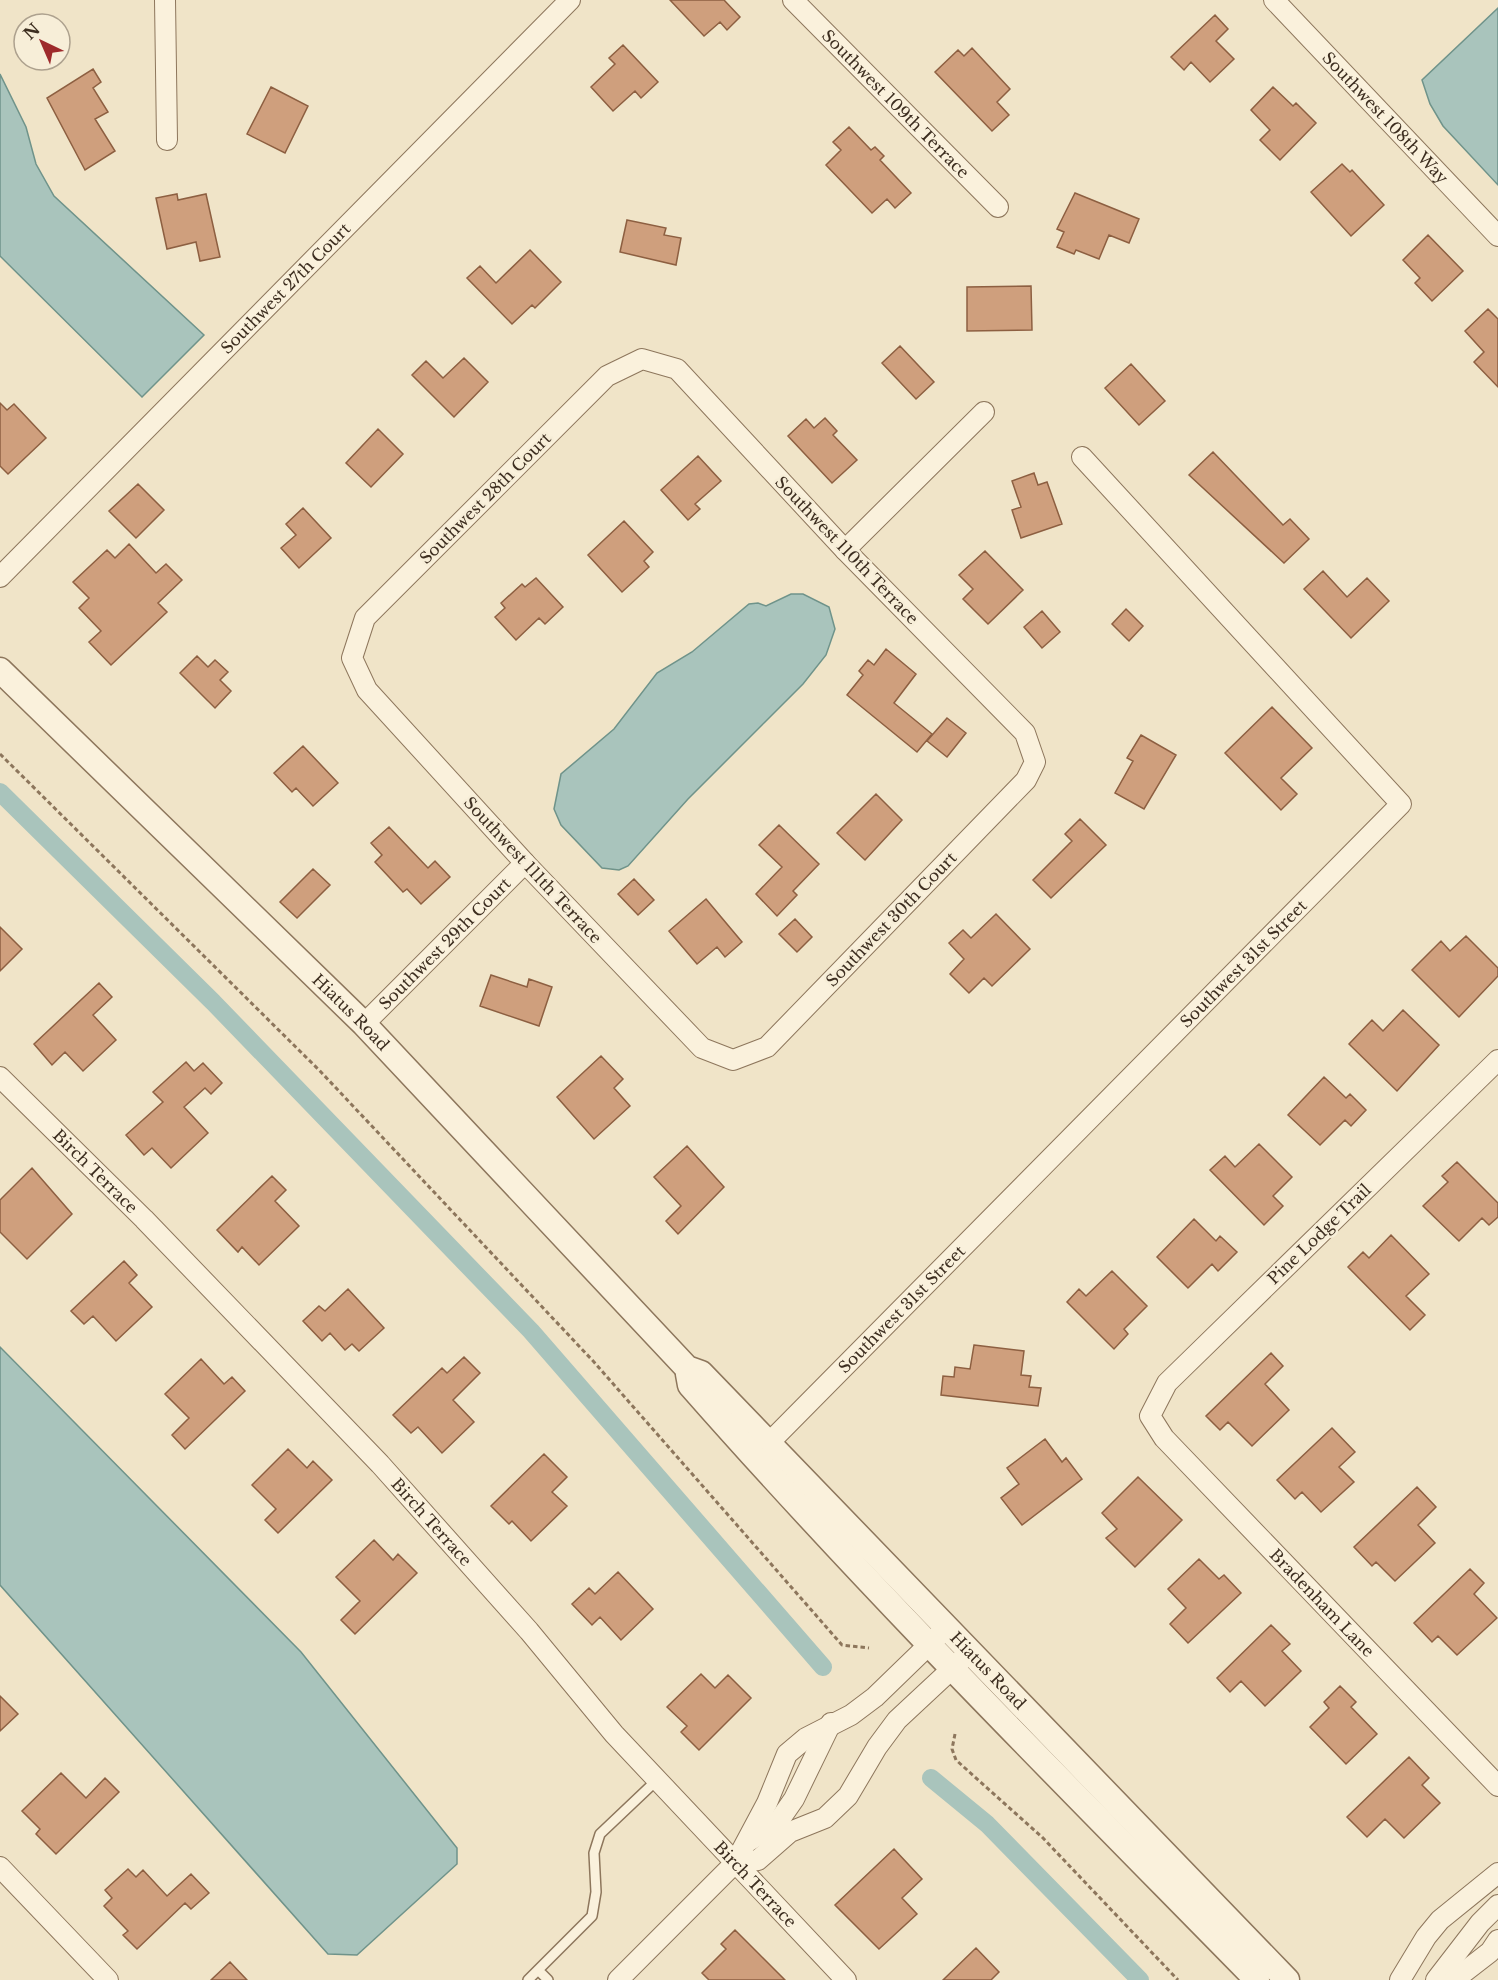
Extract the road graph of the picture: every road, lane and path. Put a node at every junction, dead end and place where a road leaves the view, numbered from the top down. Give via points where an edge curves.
1 (165, 0) edge
2 (570, 0) edge
3 (794, 0) edge
4 (1274, 0) edge
5 (167, 140) dead end
6 (998, 207) dead end
7 (1498, 236) edge
8 (642, 359) joint
9 (984, 412) dead end
10 (1082, 457) dead end
11 (844, 550) junction
12 (0, 577) edge
13 (352, 658) joint
14 (0, 670) edge
15 (0, 754) edge
16 (1035, 762) joint
17 (525, 863) junction
18 (364, 1024) junction
19 (733, 1060) joint
20 (1498, 1060) edge
21 (0, 1077) edge
22 (1150, 1416) joint
23 (762, 1450) junction
24 (948, 1626) junction
25 (929, 1645) junction
26 (869, 1648) dead end
27 (970, 1652) junction
28 (952, 1669) junction
29 (831, 1723) junction
30 (955, 1734) dead end
31 (657, 1780) junction
32 (1498, 1786) edge
33 (795, 1799) junction
34 (825, 1818) junction
35 (748, 1842) junction
36 (735, 1863) junction
37 (0, 1867) edge
38 (1498, 1873) edge
39 (1461, 1903) junction
40 (1498, 1905) edge
41 (1480, 1923) junction
42 (1498, 1938) edge
43 (538, 1970) junction
44 (108, 1980) edge
45 (528, 1980) edge
46 (548, 1980) edge
47 (618, 1980) edge
48 (846, 1980) edge
49 (1178, 1980) edge
50 (1257, 1980) edge
51 (1287, 1980) edge
52 (1400, 1980) edge
53 (1436, 1980) edge
54 (1454, 1980) edge

1 - 5 street
2 - 12 street, Southwest 27th Court
3 - 6 street, Southwest 109th Terrace
4 - 7 street, Southwest 108th Way
8 - 11 street, Southwest 110th Terrace via 677,369
8 - 13 street, Southwest 28th Court via 607,376 365,618
9 - 11 street
10 - 23 street, Southwest 31st Street via 1401,804
11 - 16 street, Southwest 110th Terrace via 1025,733
13 - 17 street, Southwest 111th Terrace via 367,690
14 - 18 street, Hiatus Road
15 - 26 path via 320,1071 594,1362 842,1645
16 - 19 street, Southwest 30th Court via 1026,780 767,1047
17 - 18 street, Southwest 29th Court
17 - 19 street, Southwest 111th Terrace via 702,1048
18 - 23 street, Hiatus Road via 687,1368 690,1385
20 - 22 street, Pine Lodge Trail via 1167,1383
21 - 31 street, Birch Terrace via 144,1219 380,1464
22 - 32 street, Bradenham Lane via 1164,1438
23 - 24 street, Hiatus Road
23 - 25 street, Hiatus Road
24 - 25 street
24 - 27 street, Hiatus Road
25 - 28 street, Hiatus Road
25 - 29 street via 875,1697 851,1715
27 - 28 street
27 - 51 street, Hiatus Road
28 - 34 street via 897,1720 876,1747 848,1796
28 - 50 street, Hiatus Road
29 - 33 street
29 - 35 street via 787,1754
30 - 49 path via 952,1749 956,1760 1042,1836
31 - 36 street, Birch Terrace
31 - 43 lane via 600,1834 594,1853 596,1892 592,1916
33 - 34 street
33 - 35 street via 778,1822
34 - 36 street via 790,1832 758,1860
35 - 36 street
36 - 47 street
36 - 48 street, Birch Terrace
37 - 44 street
38 - 39 street
39 - 41 street
39 - 52 street via 1426,1936
40 - 41 street
41 - 42 street
41 - 53 street
42 - 54 street via 1490,1952
43 - 45 lane
43 - 46 lane

